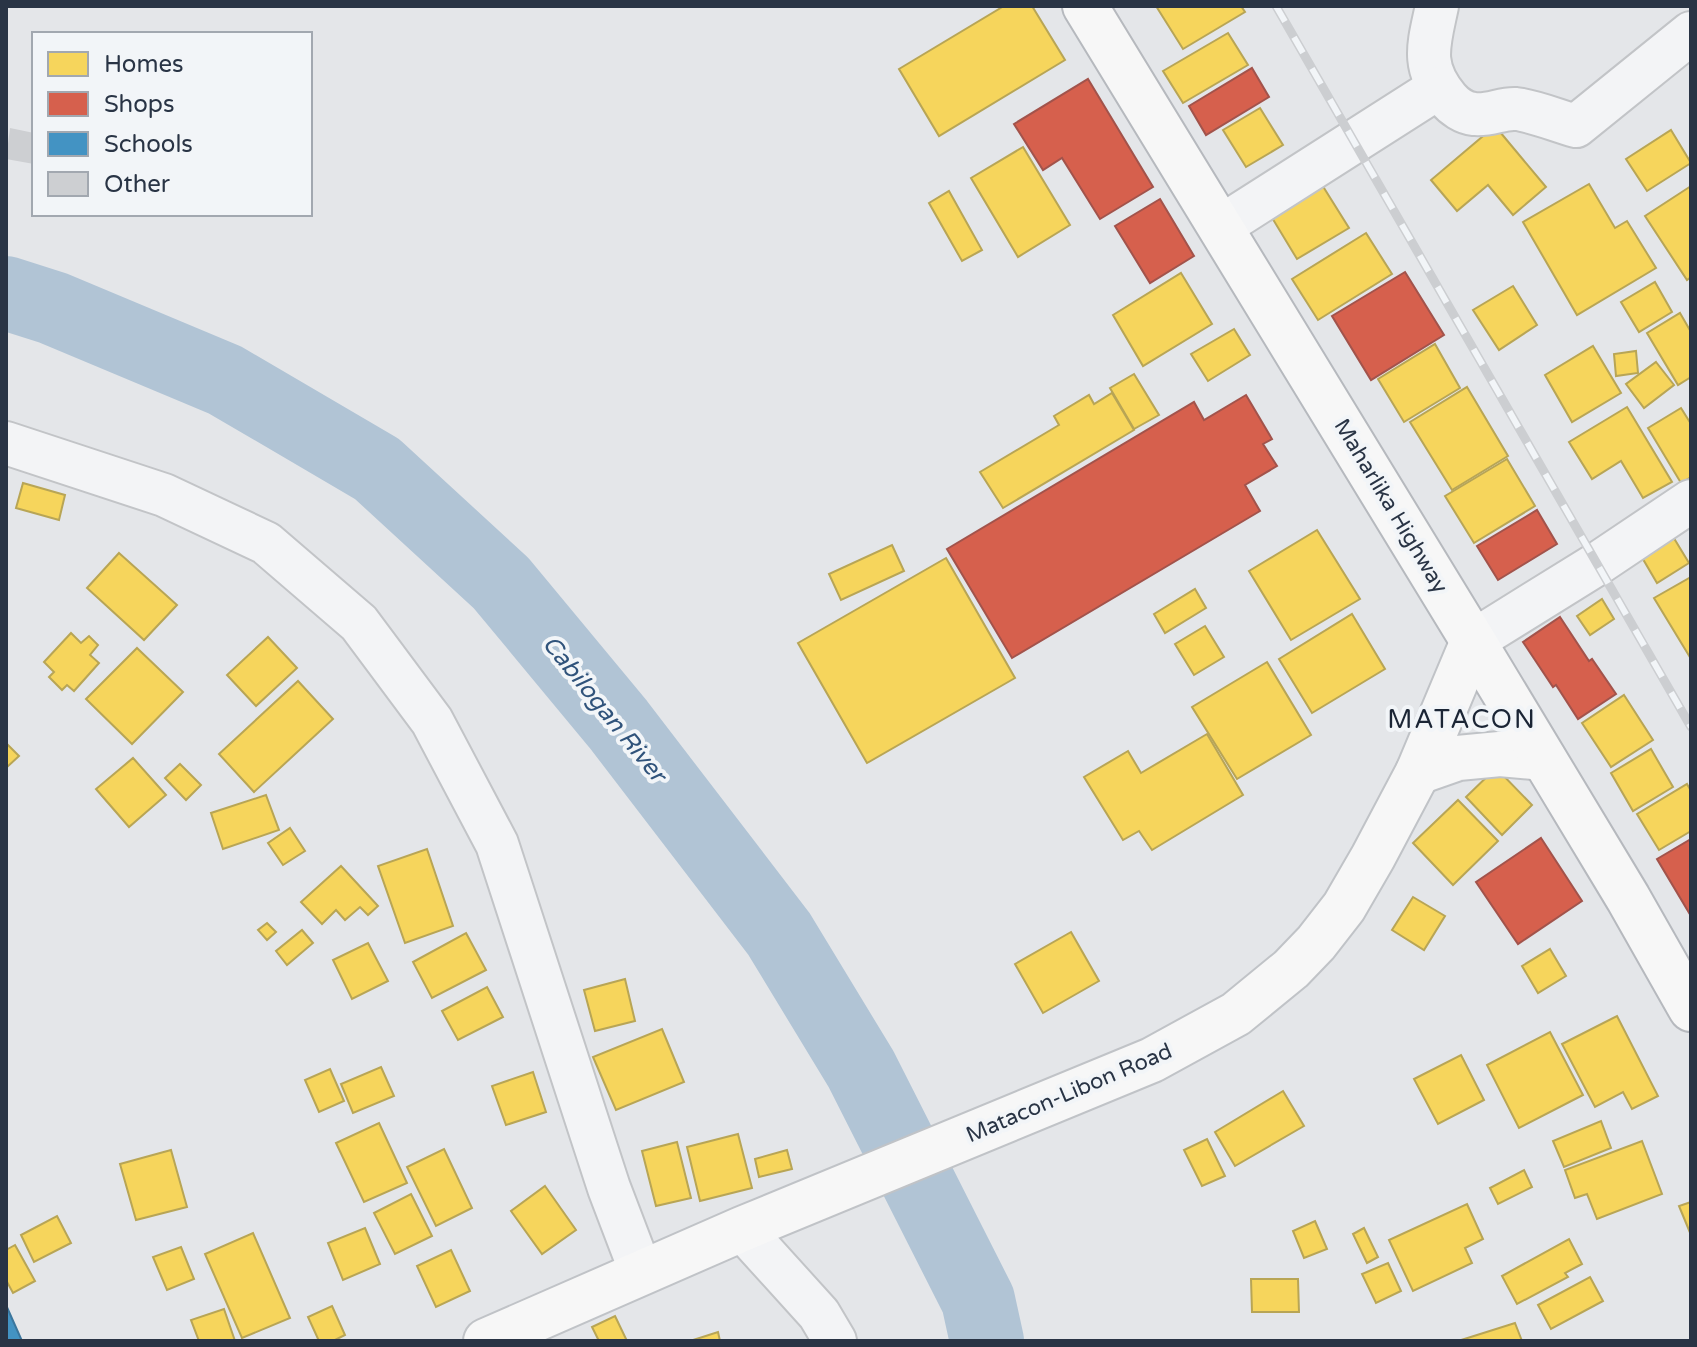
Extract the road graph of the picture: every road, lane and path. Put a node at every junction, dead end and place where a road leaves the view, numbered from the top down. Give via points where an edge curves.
1 (1085, 6) edge
2 (1437, 6) edge
3 (1691, 33) edge
4 (1438, 88) junction
5 (1220, 227) junction
6 (6, 443) edge
7 (1691, 501) edge
8 (1473, 641) junction
9 (1543, 758) junction
10 (1418, 772) junction
11 (1691, 1009) edge
12 (742, 1229) junction
13 (641, 1272) junction
14 (486, 1341) edge
15 (835, 1341) edge

1 - 5 main road, Maharlika Highway
2 - 4 street via 1428,61
3 - 4 street via 1576,126 1514,109 1468,114
4 - 5 street
5 - 8 main road, Maharlika Highway
6 - 13 street via 164,495 266,543 359,623 432,721 497,844
7 - 8 street
8 - 9 main road, Maharlika Highway
8 - 10 main road, Matacon-Libon Road
9 - 10 main road via 1458,758
9 - 11 main road, Maharlika Highway
10 - 12 main road, Matacon-Libon Road via 1344,907 1291,969 1236,1014 1077,1093
12 - 13 main road, Matacon-Libon Road
12 - 15 street via 819,1314
13 - 14 main road, Matacon-Libon Road

